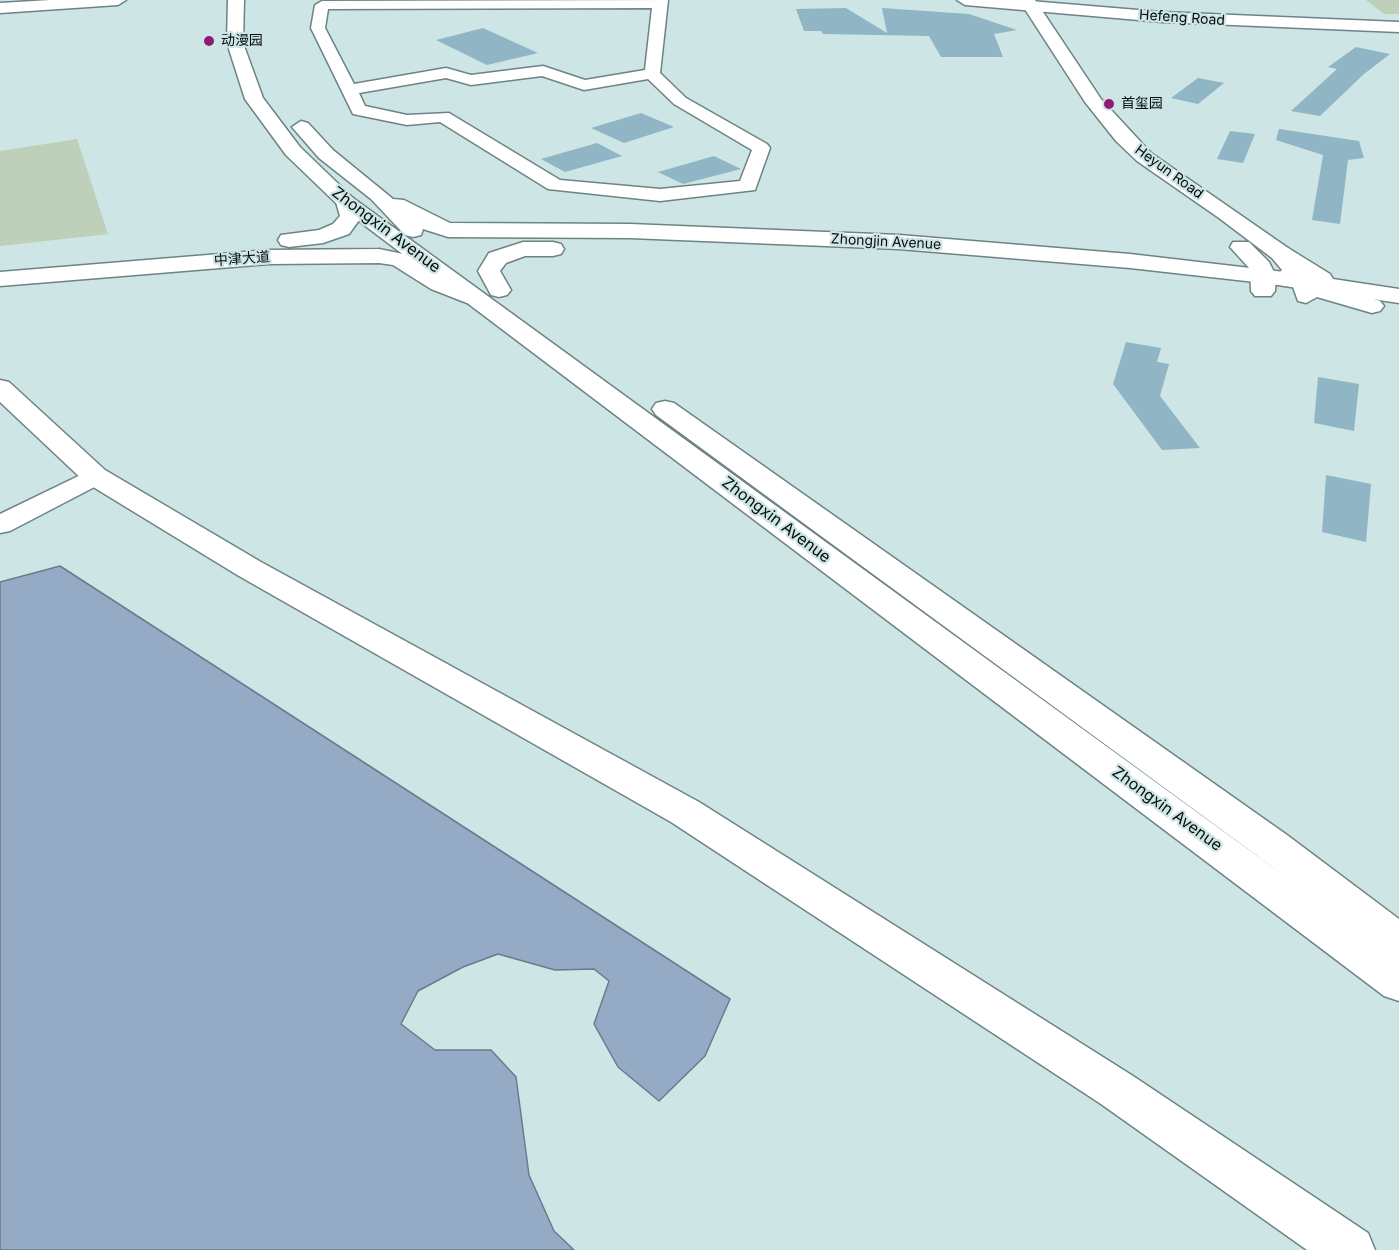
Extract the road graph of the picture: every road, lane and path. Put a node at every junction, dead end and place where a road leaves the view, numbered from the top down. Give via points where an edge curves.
1 (67, 0) edge
2 (118, 0) edge
3 (965, 0) edge
4 (241, 1) edge
5 (661, 2) edge
6 (1021, 2) edge
7 (0, 6) edge
8 (1399, 22) edge
9 (1399, 27) edge
10 (651, 74) junction
11 (348, 90) junction
12 (378, 195) junction
13 (346, 202) junction
14 (632, 239) junction
15 (1230, 239) junction
16 (189, 250) junction
17 (1280, 253) junction
18 (308, 256) junction
19 (0, 265) edge
20 (0, 279) edge
21 (1264, 283) junction
22 (1303, 286) junction
23 (487, 294) junction
24 (1399, 296) edge
25 (1368, 299) junction
26 (1399, 310) edge
27 (0, 388) edge
28 (95, 476) junction
29 (0, 525) edge
30 (1399, 942) edge
31 (1399, 983) edge
32 (1350, 1250) edge

1 - 7 main road
2 - 7 main road
3 - 6 main road, Hefeng Road
4 - 12 main road, Zhongxin Avenue via 248,32 273,91 326,154
4 - 13 main road, Zhongxin Avenue via 235,43 254,99 293,151
5 - 10 street
5 - 11 street via 322,5 318,28
6 - 8 main road, Hefeng Road
6 - 9 main road, Hefeng Road via 1276,24
6 - 15 main road, Heyun Road via 1076,108 1098,134 1128,162
6 - 17 main road, Heyun Road via 1123,137 1144,157
10 - 11 street via 584,85 543,71 471,80 446,73
10 - 11 street via 680,101 761,148 748,186 660,195 555,185 443,117 407,120 358,110
12 - 14 main road, Zhongjin Avenue via 448,230
12 - 23 main road, Zhongxin Avenue
13 - 16 main road, 中津大道 via 349,221 333,233
13 - 23 main road, Zhongxin Avenue
14 - 14 main road via 495,235 479,241 494,244
14 - 21 main road, Zhongjin Avenue via 713,248
14 - 23 main road, Zhongjin Avenue via 523,249 497,258 489,271
15 - 21 main road, Heyun Road via 1261,267
15 - 22 main road
16 - 18 main road via 344,245 339,251
16 - 19 main road, 中津大道
17 - 22 main road, Heyun Road
17 - 25 main road via 1314,276
18 - 20 main road, 中津大道
18 - 23 main road, 中津大道 via 379,256 400,260 439,284
21 - 22 main road, Zhongjin Avenue
22 - 25 main road
23 - 30 main road, Zhongxin Avenue via 1273,845
23 - 31 main road, Zhongxin Avenue
24 - 25 main road
25 - 26 main road
27 - 28 main road
28 - 29 street
28 - 32 main road via 250,569 685,812 1117,1090

